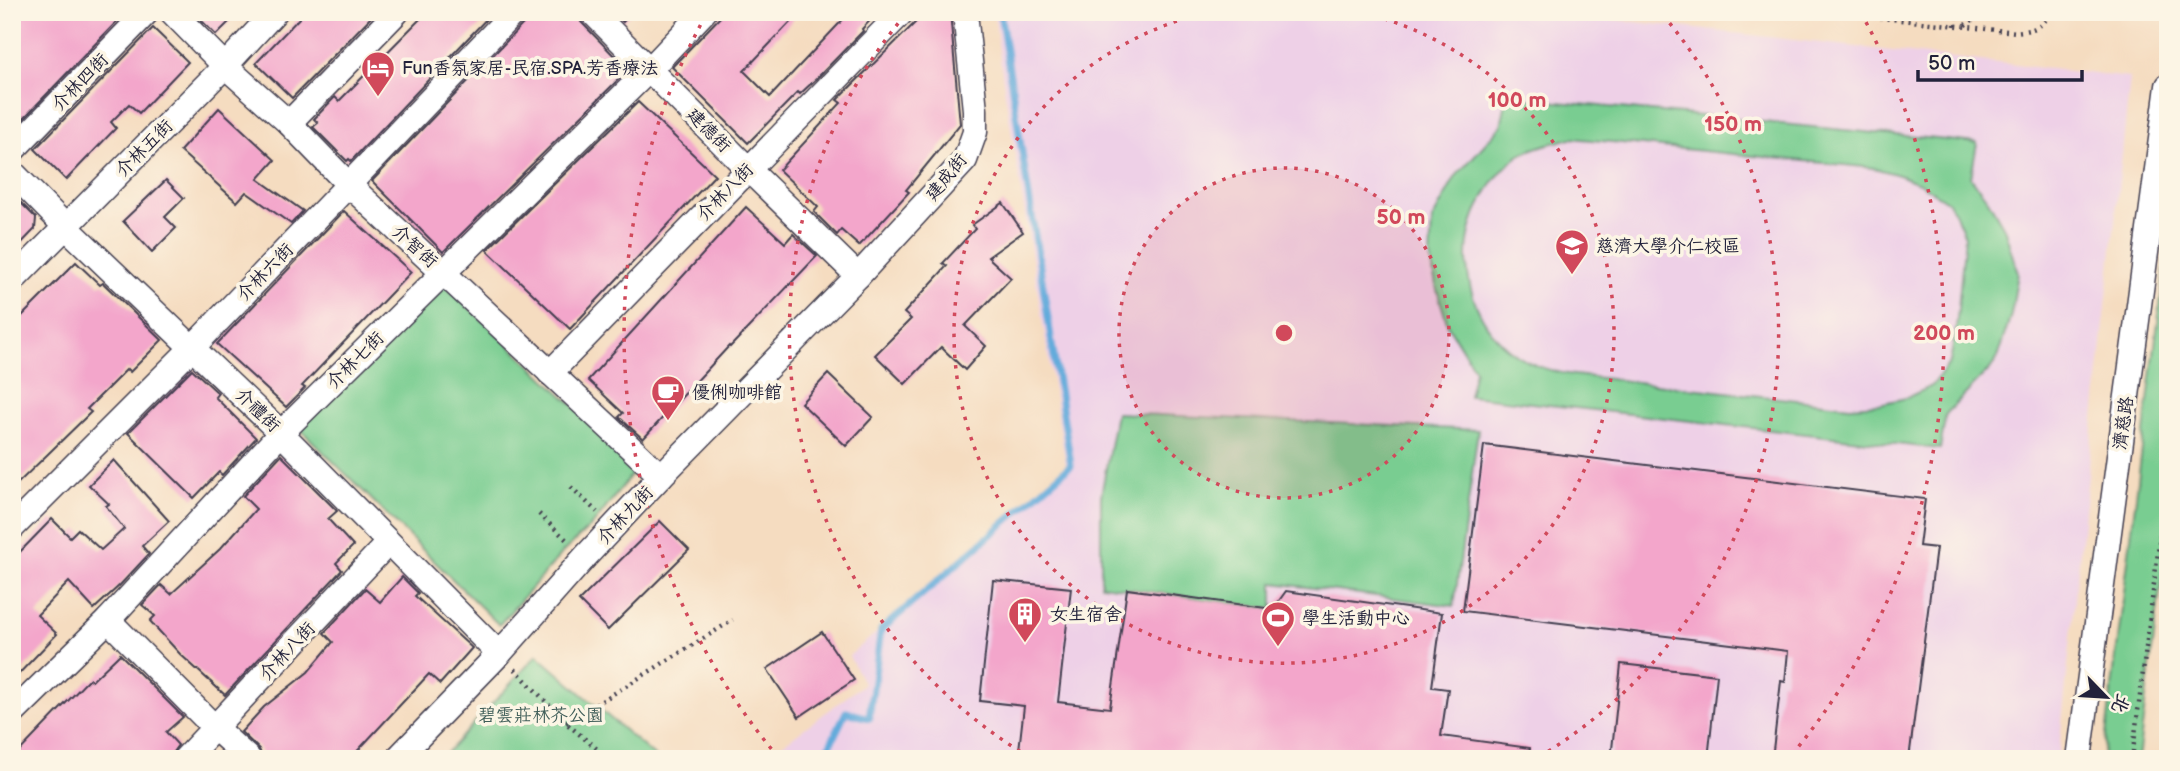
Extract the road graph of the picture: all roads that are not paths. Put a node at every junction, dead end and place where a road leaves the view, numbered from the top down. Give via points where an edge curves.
1 (147, 12) edge
2 (172, 12) edge
3 (275, 12) edge
4 (397, 12) edge
5 (514, 12) edge
6 (592, 12) edge
7 (704, 12) edge
8 (902, 12) edge
9 (965, 12) edge
10 (225, 66) junction
11 (649, 70) junction
12 (2168, 86) edge
13 (289, 123) junction
14 (12, 151) edge
15 (748, 169) junction
16 (12, 172) edge
17 (348, 184) junction
18 (66, 227) junction
19 (444, 272) junction
20 (858, 276) junction
21 (12, 281) edge
22 (193, 347) junction
23 (550, 373) junction
24 (281, 433) junction
25 (661, 476) junction
26 (12, 527) edge
27 (388, 543) junction
28 (108, 620) junction
29 (499, 654) junction
30 (12, 714) edge
31 (215, 728) junction
32 (185, 759) edge
33 (249, 759) edge
34 (397, 759) edge
35 (2079, 759) edge

1 - 14 street, 介林四街
2 - 10 street, 介智街
3 - 10 street, 介林五街
4 - 13 street
5 - 17 street, 介林六街
6 - 11 street, 建德街
7 - 11 street, 介林七街
8 - 15 street, 介林八街
9 - 20 street, 建成街 via 975,110 975,132 965,160
10 - 13 street, 介智街
10 - 18 street, 介林五街
11 - 15 street, 建德街
11 - 19 street, 介林七街
12 - 35 street, 濟慈路
13 - 17 street, 介智街
15 - 20 street, 建德街
15 - 23 street, 介林八街
16 - 18 street, 介禮街
17 - 19 street, 介智街
17 - 22 street, 介林六街
18 - 21 street, 介林五街
18 - 22 street, 介禮街
19 - 23 street, 介智街
19 - 24 street, 介林七街
20 - 25 street, 介林九街
22 - 24 street, 介禮街
22 - 26 street, 介林六街
23 - 25 street, 介智街
24 - 27 street, 介禮街
24 - 28 street, 介林七街
25 - 29 street, 介林九街
27 - 29 street, 介禮街
27 - 31 street, 介林八街
28 - 30 street, 介林七街
28 - 31 street
29 - 34 street, 介林九街
31 - 32 street, 介林八街
31 - 33 street

